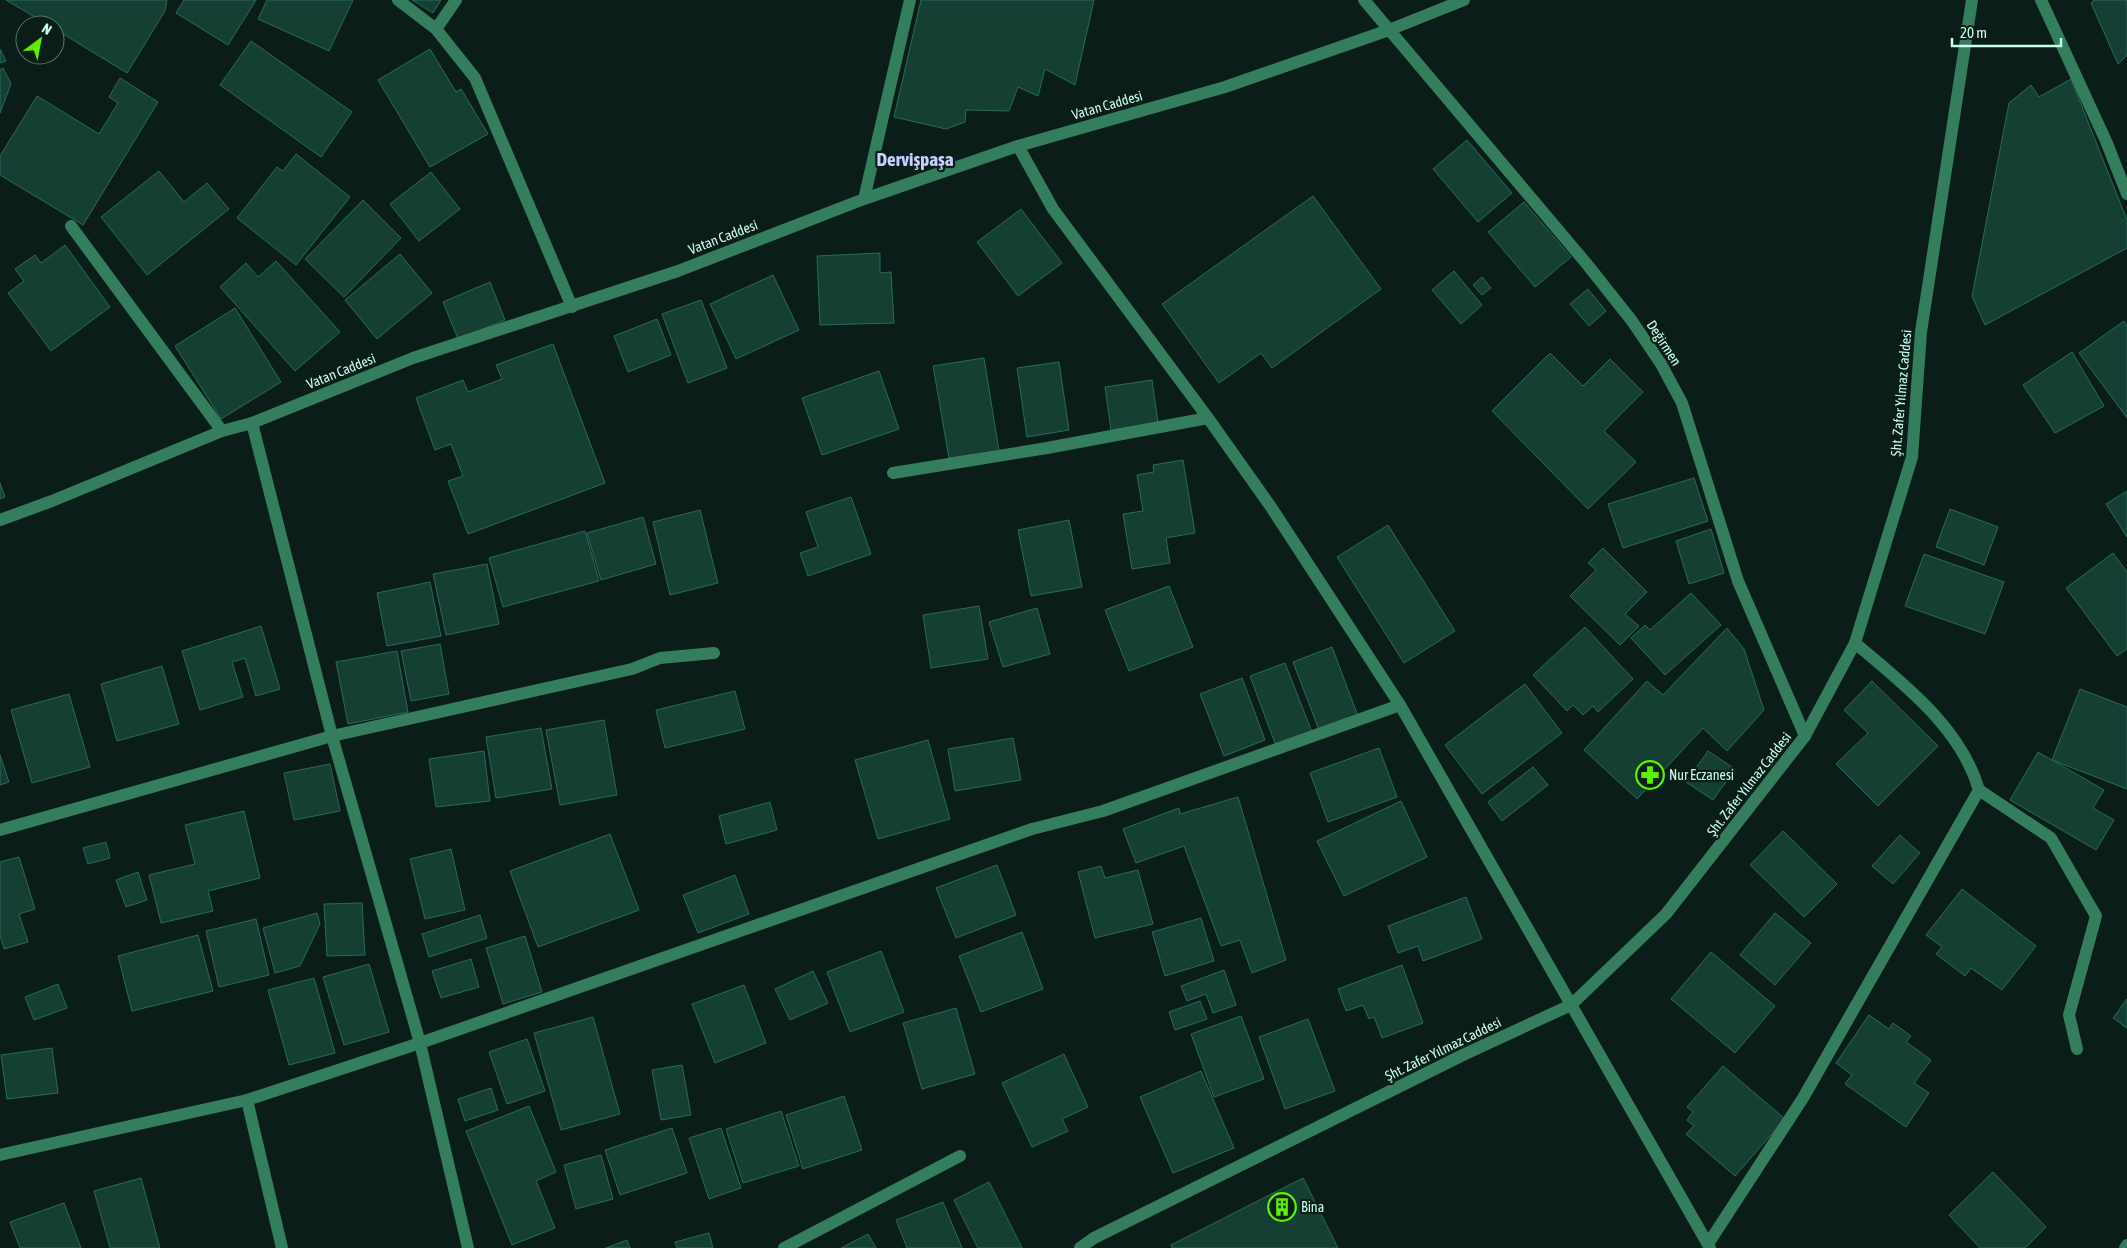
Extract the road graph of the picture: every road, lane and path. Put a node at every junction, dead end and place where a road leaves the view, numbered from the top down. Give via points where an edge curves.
1 (398, 0) edge
2 (456, 0) edge
3 (910, 0) edge
4 (1364, 0) edge
5 (1464, 0) edge
6 (1972, 0) edge
7 (2041, 0) edge
8 (436, 29) junction
9 (1389, 30) junction
10 (1018, 146) junction
11 (2127, 194) edge
12 (864, 199) junction
13 (71, 226) dead end
14 (572, 307) junction
15 (1208, 418) junction
16 (252, 423) junction
17 (222, 431) junction
18 (893, 473) dead end
19 (0, 520) edge
20 (1855, 643) junction
21 (714, 653) dead end
22 (1400, 705) junction
23 (332, 736) junction
24 (1805, 736) junction
25 (1979, 790) junction
26 (0, 830) edge
27 (1571, 1005) junction
28 (420, 1042) junction
29 (2077, 1049) dead end
30 (247, 1100) junction
31 (0, 1155) edge
32 (960, 1156) dead end
33 (1709, 1246) edge
34 (282, 1248) edge
35 (468, 1248) edge
36 (784, 1248) edge
37 (1080, 1248) edge

1 - 8 street
2 - 8 street
3 - 12 street
4 - 9 street, Değirmen
5 - 9 street, Vatan Caddesi
6 - 20 street, Şht. Zafer Yılmaz Caddesi via 1921,332 1912,456
7 - 11 street
8 - 14 street via 475,78
9 - 10 street, Vatan Caddesi via 1225,87
9 - 24 street, Değirmen via 1586,263 1661,364 1682,403 1738,580
10 - 12 street, Vatan Caddesi
10 - 15 street via 1054,209
12 - 14 street, Vatan Caddesi via 678,271
13 - 17 street
14 - 16 street, Vatan Caddesi via 413,358
15 - 18 street
15 - 22 street via 1271,507
16 - 17 street, Vatan Caddesi
16 - 23 street
17 - 19 street, Vatan Caddesi
20 - 24 street, Şht. Zafer Yılmaz Caddesi
20 - 25 street via 1906,687 1956,739 1973,769
21 - 23 street via 660,658 632,669
22 - 27 street
22 - 28 street via 1103,811 1032,829
23 - 26 street
23 - 28 street
24 - 27 street, Şht. Zafer Yılmaz Caddesi via 1666,914
25 - 29 street via 2051,838 2096,916 2069,1014
25 - 33 street via 1803,1098
27 - 33 street
27 - 37 street, Şht. Zafer Yılmaz Caddesi via 1465,1054 1102,1234
28 - 30 street
28 - 35 street
30 - 31 street
30 - 34 street
32 - 36 street

